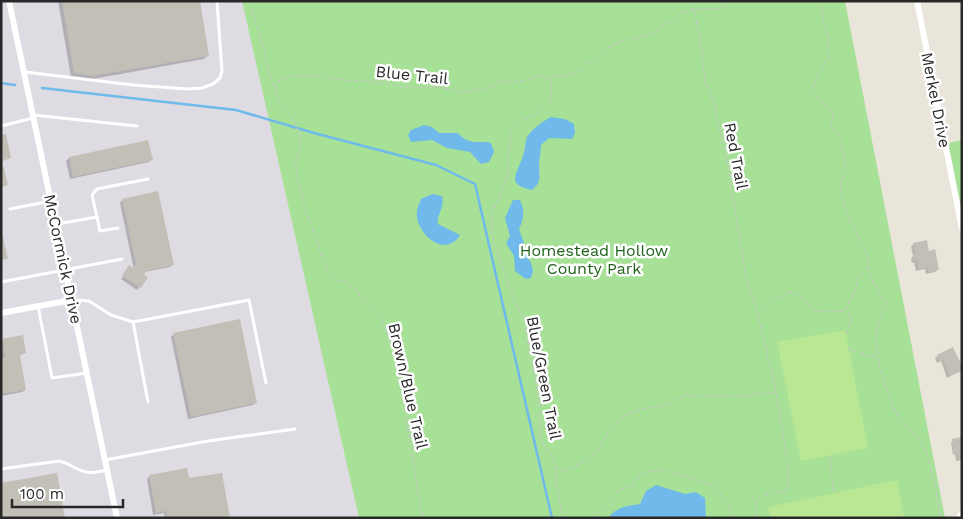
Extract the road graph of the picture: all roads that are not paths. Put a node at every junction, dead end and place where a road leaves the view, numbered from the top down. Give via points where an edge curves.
1 (9, 1) edge
2 (217, 1) edge
3 (917, 1) edge
4 (24, 72) junction
5 (33, 116) junction
6 (1, 126) edge
7 (137, 126) dead end
8 (148, 179) dead end
9 (51, 201) junction
10 (10, 209) dead end
11 (97, 216) junction
12 (56, 224) junction
13 (118, 228) dead end
14 (962, 229) edge
15 (122, 259) dead end
16 (66, 270) junction
17 (1, 282) edge
18 (72, 300) junction
19 (38, 306) junction
20 (1, 313) edge
21 (133, 322) junction
22 (87, 373) junction
23 (266, 383) dead end
24 (148, 402) dead end
25 (295, 429) dead end
26 (106, 460) junction
27 (1, 469) edge
28 (108, 470) junction
29 (962, 513) edge
30 (117, 518) edge
31 (959, 518) edge

1 - 4 street, McCormick Drive
2 - 4 lane via 222,71 213,84 202,88 133,85
3 - 14 street, Merkel Drive
4 - 5 street, McCormick Drive
5 - 6 lane
5 - 7 lane
5 - 9 street, McCormick Drive
8 - 11 lane via 97,189 92,195
9 - 10 lane
9 - 12 street, McCormick Drive
11 - 12 lane
11 - 13 lane via 100,231
12 - 16 street, McCormick Drive
15 - 16 lane
16 - 17 lane
16 - 18 street, McCormick Drive
18 - 19 street
18 - 21 lane via 89,301 111,315
18 - 22 street, McCormick Drive
19 - 20 street
19 - 22 lane via 52,378
21 - 23 lane via 249,300
21 - 24 lane
22 - 26 street, McCormick Drive
25 - 26 lane via 208,440
26 - 28 street, McCormick Drive
27 - 28 lane via 59,461 84,472
28 - 30 street, McCormick Drive
29 - 31 street

